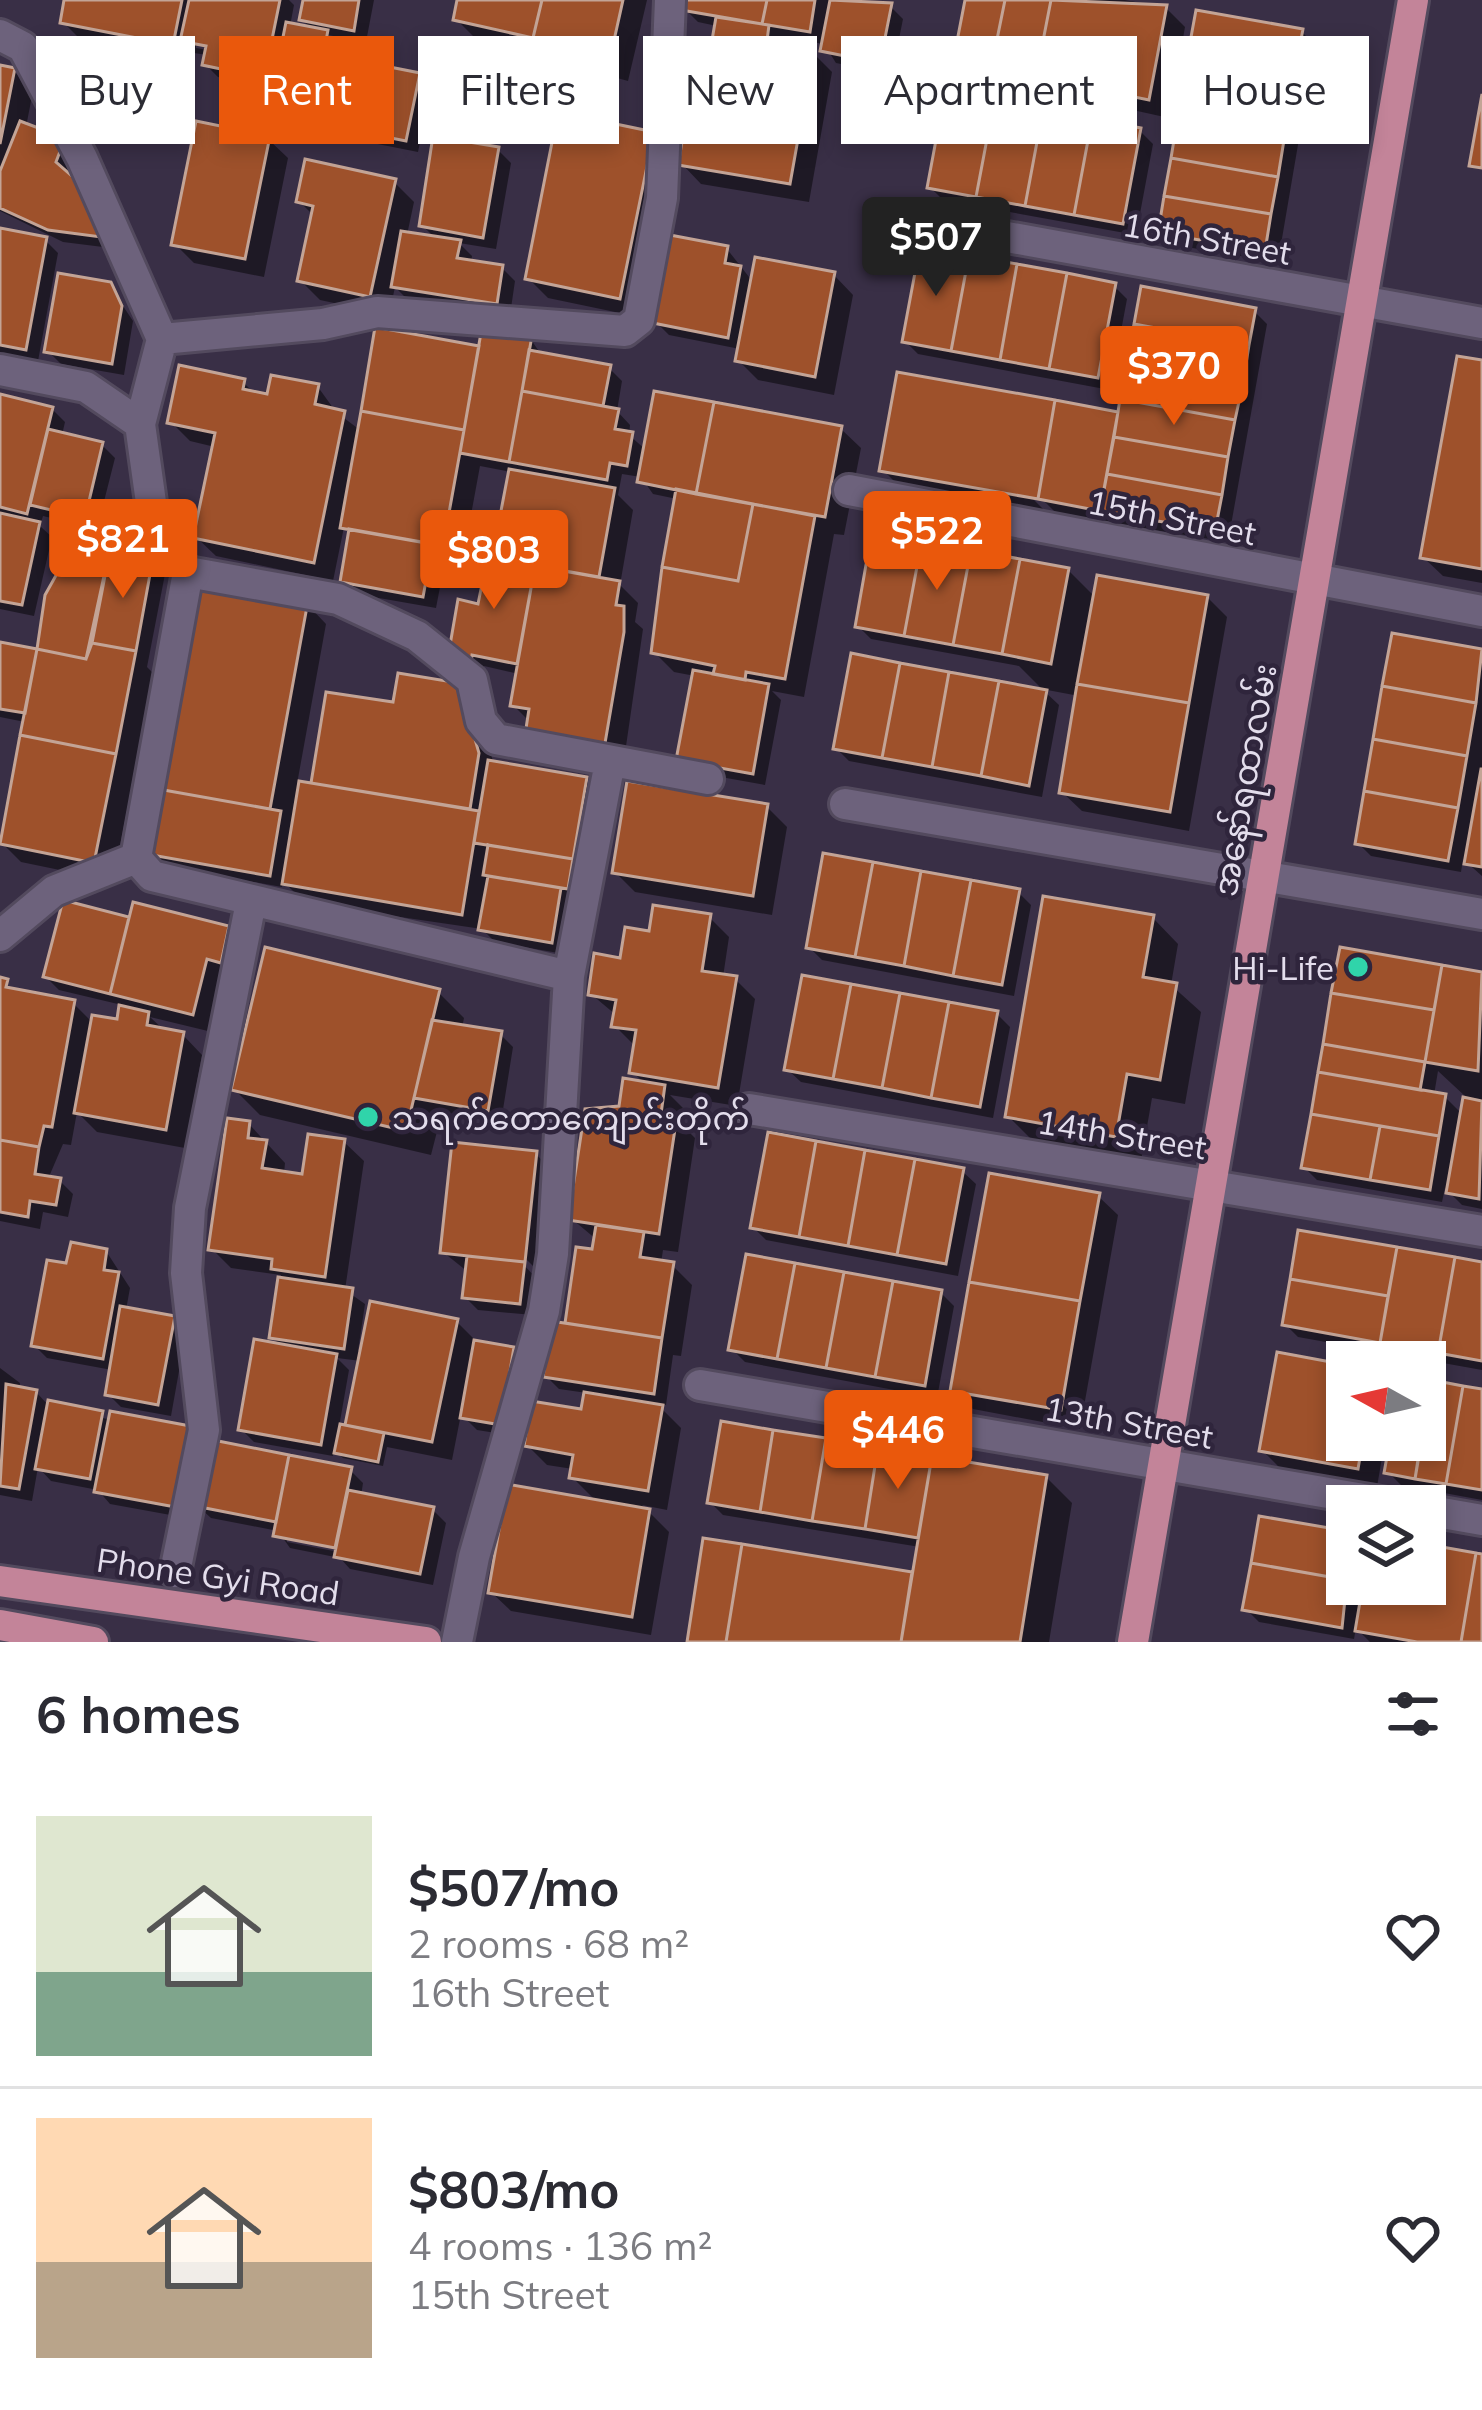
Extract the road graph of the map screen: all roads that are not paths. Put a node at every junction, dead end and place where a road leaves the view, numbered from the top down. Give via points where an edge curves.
1 (670, 0) edge
2 (1413, 0) edge
3 (0, 34) edge
4 (919, 221) dead end
5 (1361, 303) junction
6 (1482, 323) edge
7 (162, 339) junction
8 (0, 370) edge
9 (140, 424) junction
10 (849, 490) dead end
11 (188, 572) junction
12 (1314, 581) junction
13 (1482, 611) edge
14 (610, 762) junction
15 (708, 779) dead end
16 (845, 804) dead end
17 (136, 858) junction
18 (1264, 874) junction
19 (251, 902) junction
20 (1482, 914) edge
21 (0, 936) edge
22 (569, 976) junction
23 (749, 1109) dead end
24 (1210, 1185) junction
25 (1482, 1231) edge
26 (700, 1385) dead end
27 (1163, 1464) junction
28 (1326, 1492) edge
29 (1446, 1514) edge
30 (1482, 1520) edge
31 (176, 1572) dead end
32 (0, 1581) edge
33 (0, 1625) edge
34 (93, 1642) edge
35 (426, 1642) edge
36 (458, 1642) edge
37 (1133, 1642) edge

1 - 7 street via 662,198 639,320 625,331 377,312
2 - 5 main road, အနော်ရထာလမ်း
3 - 7 street via 23,47 82,158
4 - 5 street, 16th Street
5 - 6 street, 16th Street
5 - 12 main road, အနော်ရထာလမ်း
7 - 9 street
8 - 9 street via 86,387
9 - 11 street via 155,532
10 - 12 street, 15th Street
11 - 14 street via 338,599 417,636 472,680 481,721 496,739
11 - 17 street
12 - 13 street, 15th Street
12 - 18 main road, အနော်ရထာလမ်း
14 - 15 street
14 - 22 street
16 - 18 street
17 - 19 street via 152,876
17 - 21 street via 54,891
18 - 20 street
18 - 24 main road, အနော်ရထာလမ်း
19 - 22 street
19 - 31 street via 190,1208 186,1273 204,1430
22 - 36 street via 554,1254
23 - 24 street, 14th Street
24 - 25 street, 14th Street
24 - 27 main road, အနော်ရထာလမ်း
26 - 27 street, 13th Street
27 - 28 street, 13th Street
27 - 37 main road, အနော်ရထာလမ်း
29 - 30 street
32 - 35 main road, Phone Gyi Road
33 - 34 main road

